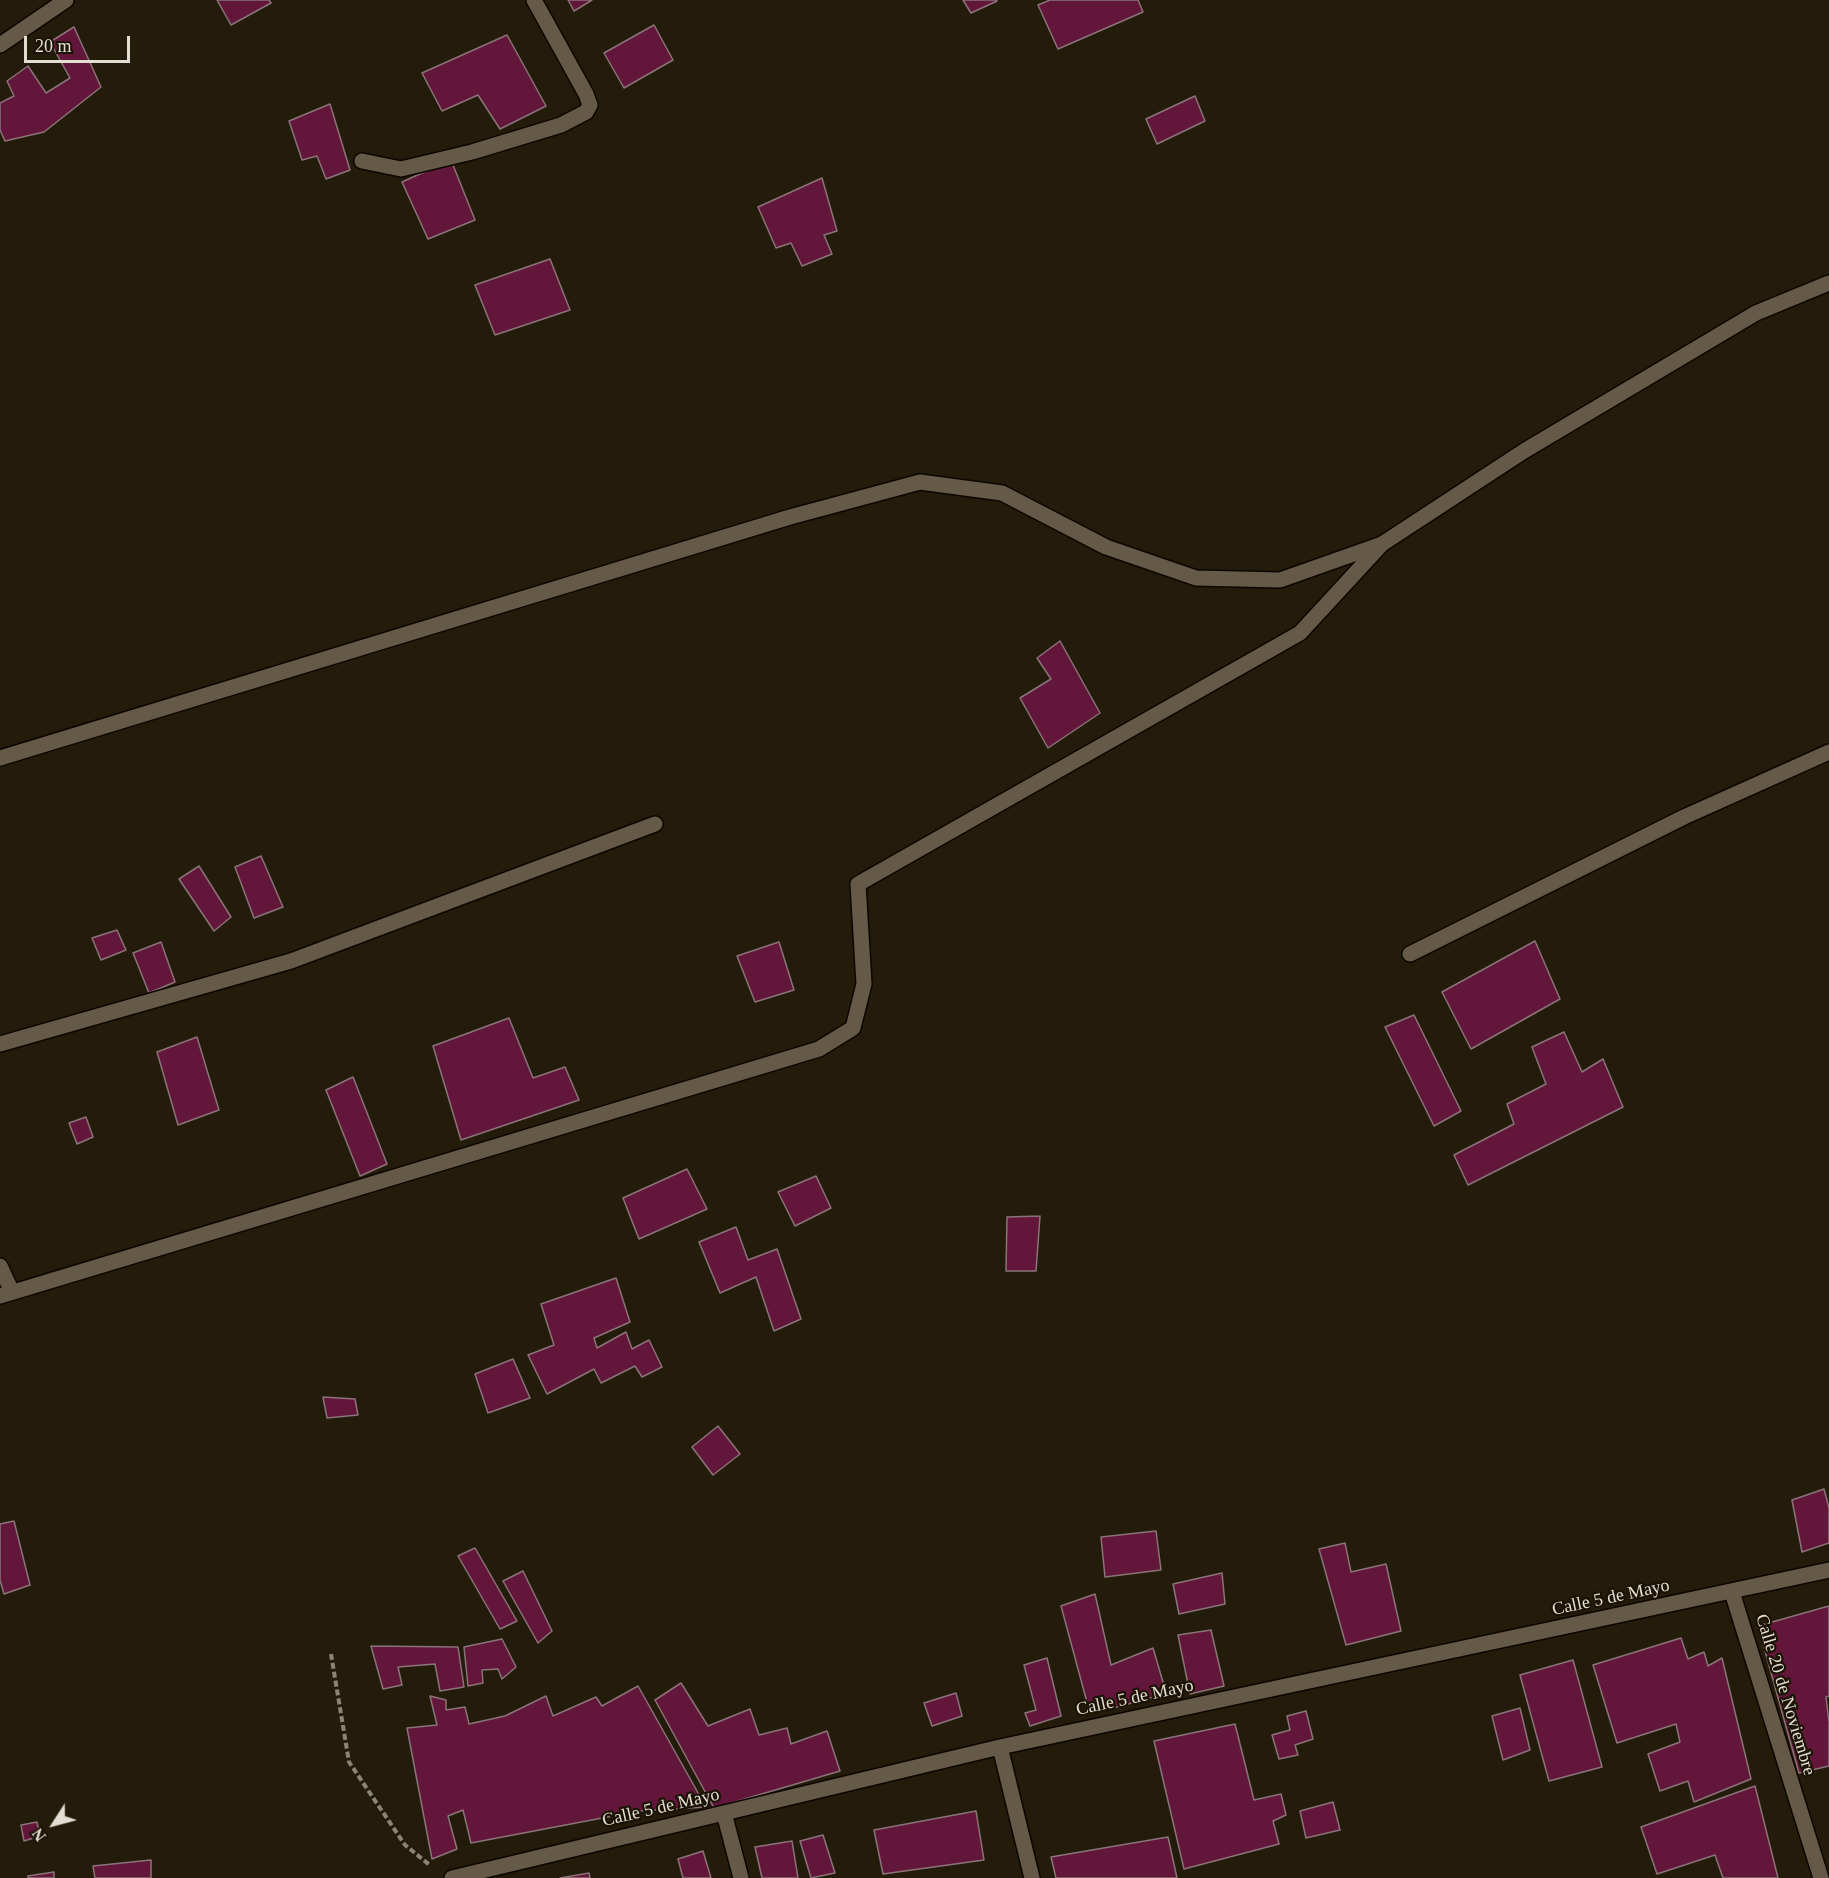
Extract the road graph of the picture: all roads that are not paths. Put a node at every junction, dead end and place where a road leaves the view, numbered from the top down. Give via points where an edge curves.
1 (66, 0) edge
2 (534, 0) edge
3 (2, 40) edge
4 (362, 161) dead end
5 (1829, 283) edge
6 (1382, 543) junction
7 (1829, 752) edge
8 (0, 758) edge
9 (655, 824) dead end
10 (1410, 954) dead end
11 (0, 1044) edge
12 (0, 1266) edge
13 (6, 1294) edge
14 (1829, 1570) edge
15 (1732, 1592) junction
16 (1000, 1747) junction
17 (724, 1813) junction
18 (452, 1878) edge
19 (741, 1878) edge
20 (1032, 1878) edge
21 (1821, 1878) edge

1 - 3 street
2 - 4 street via 586,94 590,105 586,112 561,125 401,169
5 - 6 street via 1756,313 1524,451
6 - 8 street via 1280,580 1196,578 1106,547 1002,493 920,482 790,517
6 - 13 street via 1300,633 858,884 864,984 853,1028 819,1049
7 - 10 street via 1684,817
9 - 11 street via 291,961
12 - 13 street
14 - 15 street, Calle 5 de Mayo
15 - 16 street, Calle 5 de Mayo
15 - 21 street, Calle 20 de Noviembre
16 - 17 street, Calle 5 de Mayo
16 - 20 street
17 - 18 street, Calle 5 de Mayo
17 - 19 street

